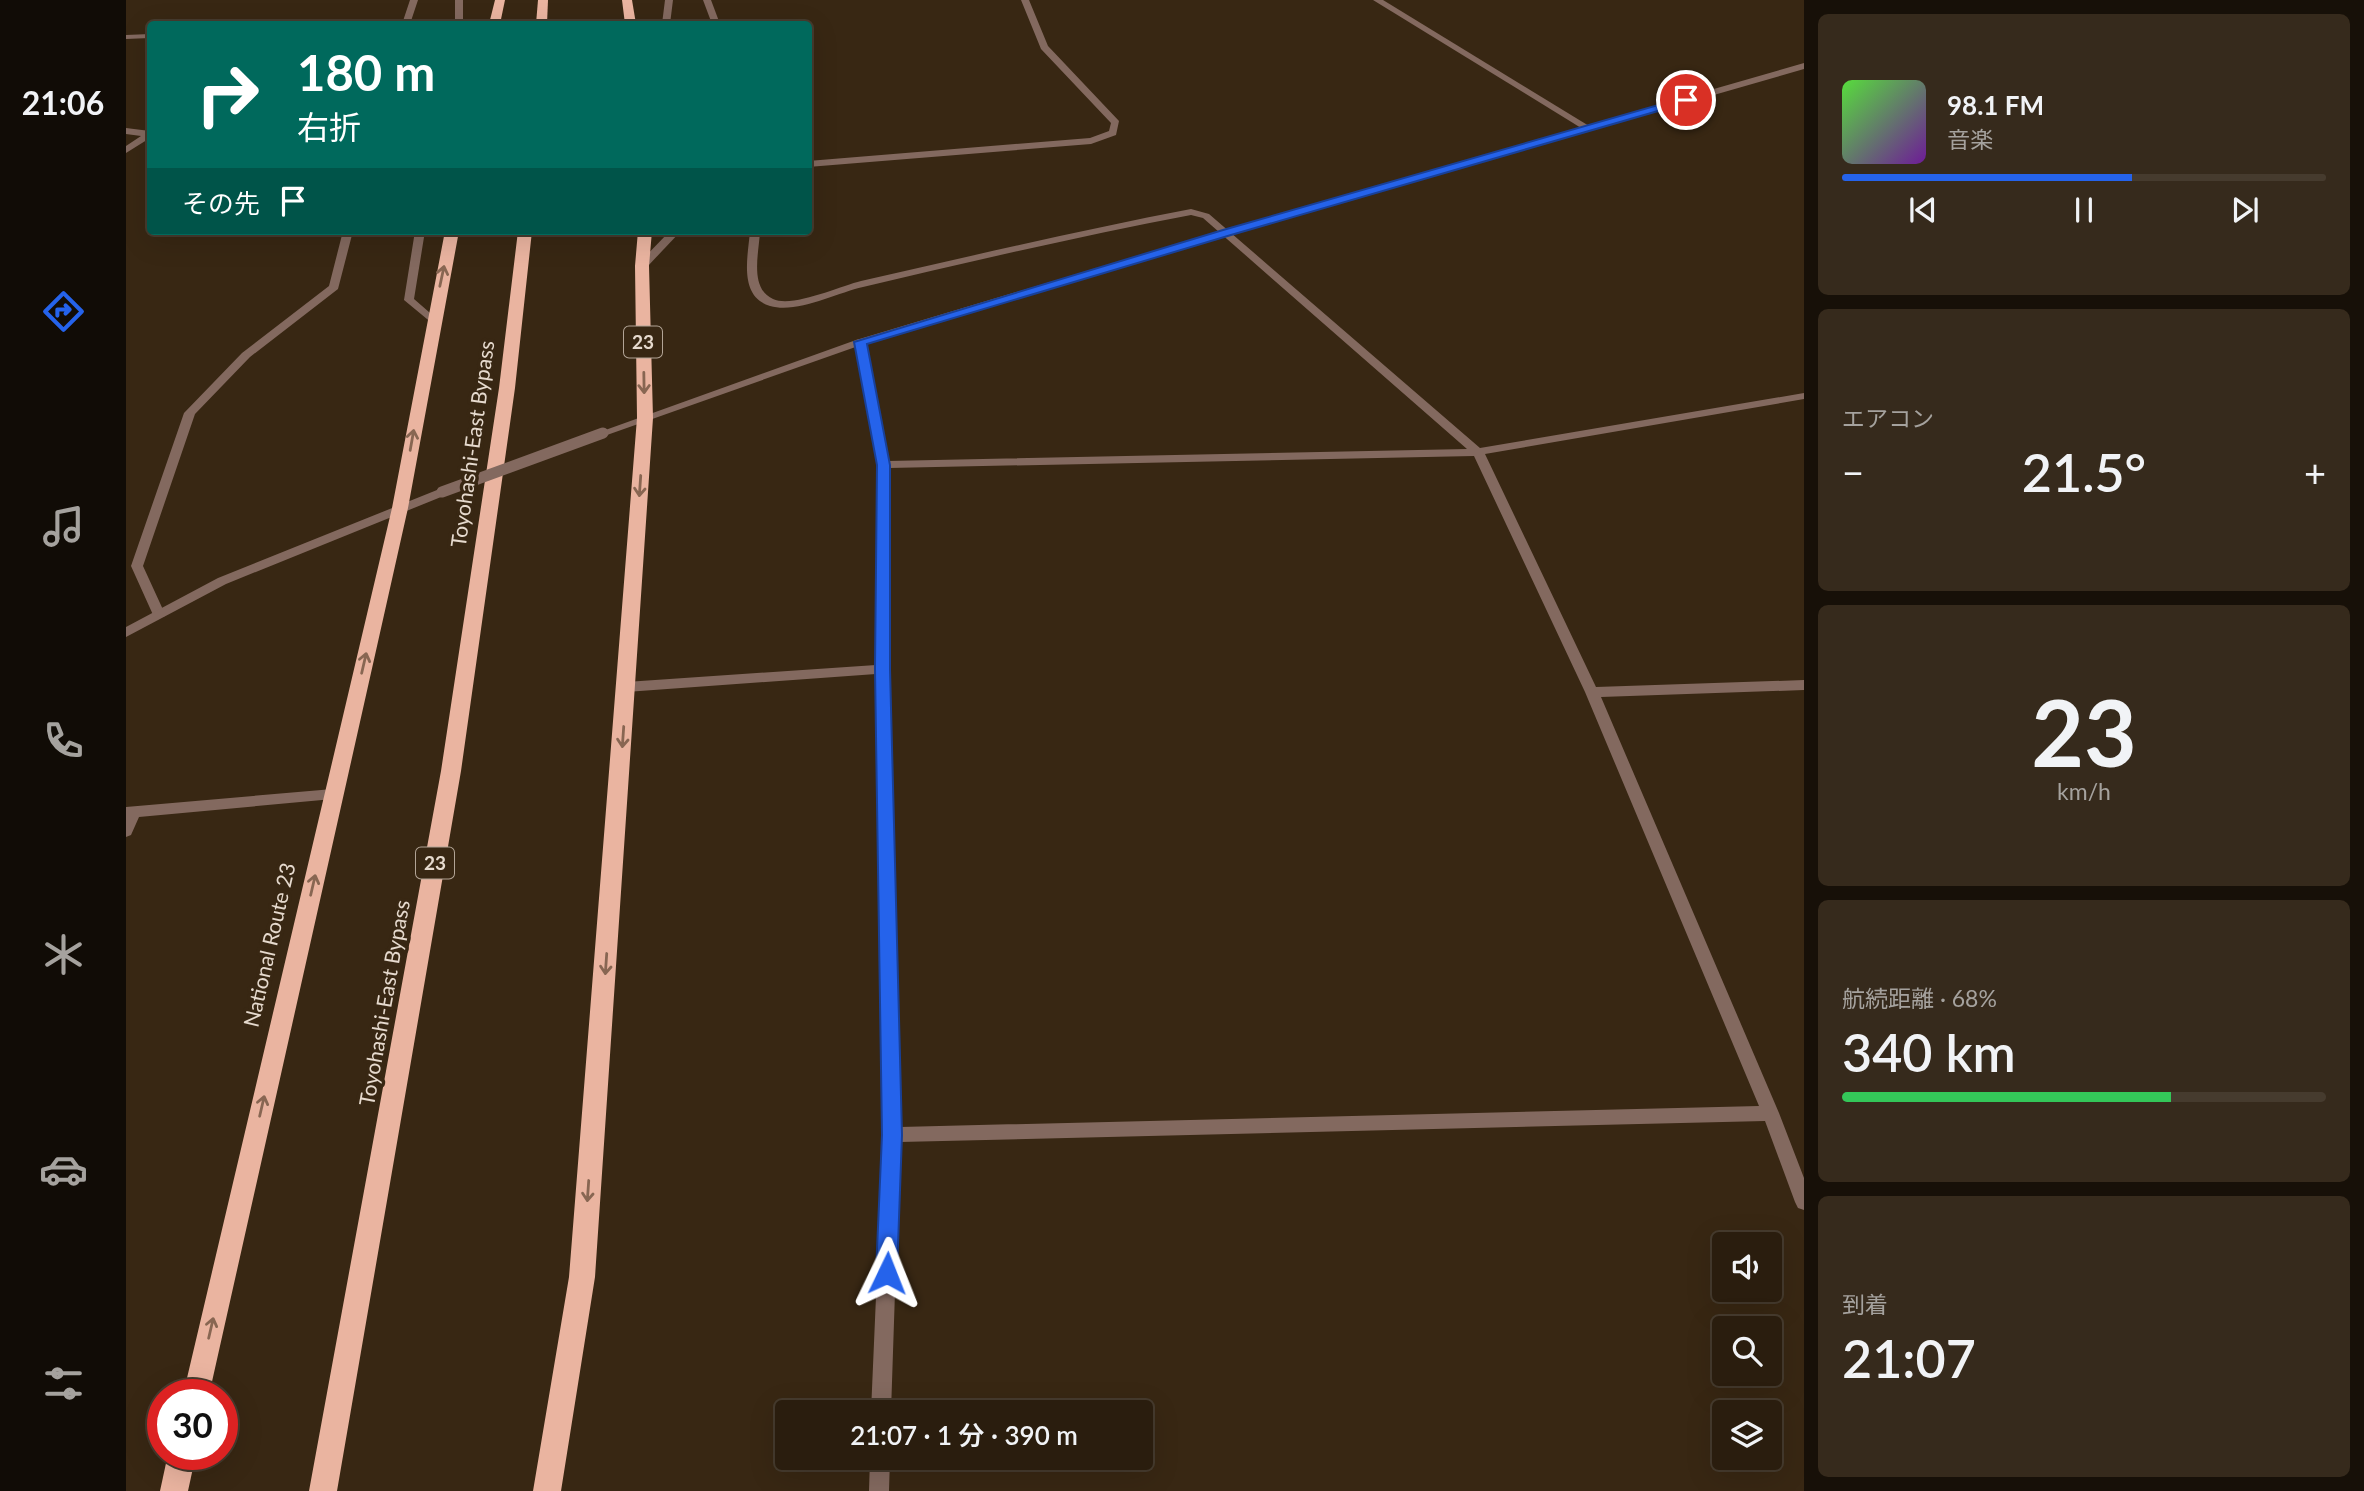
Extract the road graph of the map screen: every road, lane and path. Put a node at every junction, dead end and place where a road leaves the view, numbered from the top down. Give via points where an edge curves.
1 (414, 0) edge
2 (459, 0) edge
3 (500, 0) edge
4 (543, 0) edge
5 (626, 0) edge
6 (669, 0) edge
7 (707, 0) edge
8 (1025, 0) edge
9 (1377, 0) edge
10 (407, 21) edge
11 (459, 21) edge
12 (496, 21) edge
13 (542, 21) edge
14 (630, 21) edge
15 (666, 21) edge
16 (715, 21) edge
17 (147, 36) edge
18 (126, 37) edge
19 (1804, 66) edge
20 (1589, 129) junction
21 (126, 131) edge
22 (147, 134) edge
23 (147, 136) edge
24 (126, 150) edge
25 (812, 164) edge
26 (1227, 232) junction
27 (347, 235) edge
28 (419, 235) edge
29 (451, 235) edge
30 (525, 235) edge
31 (645, 235) edge
32 (672, 235) edge
33 (755, 235) edge
34 (642, 266) junction
35 (433, 321) junction
36 (860, 342) junction
37 (1804, 396) edge
38 (645, 418) junction
39 (1478, 452) junction
40 (884, 465) junction
41 (400, 508) junction
42 (159, 614) junction
43 (126, 633) edge
44 (883, 669) junction
45 (1804, 685) edge
46 (626, 687) junction
47 (1592, 692) junction
48 (333, 794) junction
49 (130, 813) edge
50 (126, 831) edge
51 (1771, 1113) junction
52 (892, 1135) junction
53 (1804, 1202) edge
54 (200, 1379) edge
55 (881, 1400) edge
56 (179, 1470) edge
57 (879, 1470) edge
58 (174, 1491) edge
59 (323, 1491) edge
60 (548, 1491) edge
61 (878, 1491) edge

1 - 10 street
2 - 11 street
3 - 12 highway
4 - 13 highway
5 - 14 highway
6 - 15 street
7 - 16 street
8 - 25 street via 1045,47 1116,123 1113,134 1091,141
9 - 20 street
17 - 18 street
19 - 20 street
20 - 26 street
21 - 22 street
23 - 24 street
26 - 33 street via 1206,216 1191,212 791,304 772,303 758,293 752,278
26 - 36 street
26 - 39 street
27 - 42 street via 334,287 246,355 190,414 137,566
28 - 35 street via 410,300
35 -> 29 highway, National Route 23
30 - 59 highway, Toyohashi-East Bypass / 23 via 452,771
31 - 34 highway, 23
32 - 34 street
34 -> 38 highway, 23
41 -> 35 highway, National Route 23
36 - 38 street
36 - 40 street
37 - 39 street
38 - 41 street, bridge
38 -> 46 highway, 23
39 - 40 street
39 - 47 street
40 - 44 street
41 - 42 street via 222,582
48 -> 41 highway, National Route 23
42 - 43 street
44 - 46 street
44 - 52 street
45 - 47 street
46 -> 60 highway, 23 via 582,1277
47 - 51 street
48 - 49 street
54 -> 48 highway, National Route 23
49 - 50 street
51 - 52 street
51 - 53 street
52 - 55 street
56 - 58 highway
57 - 61 street

